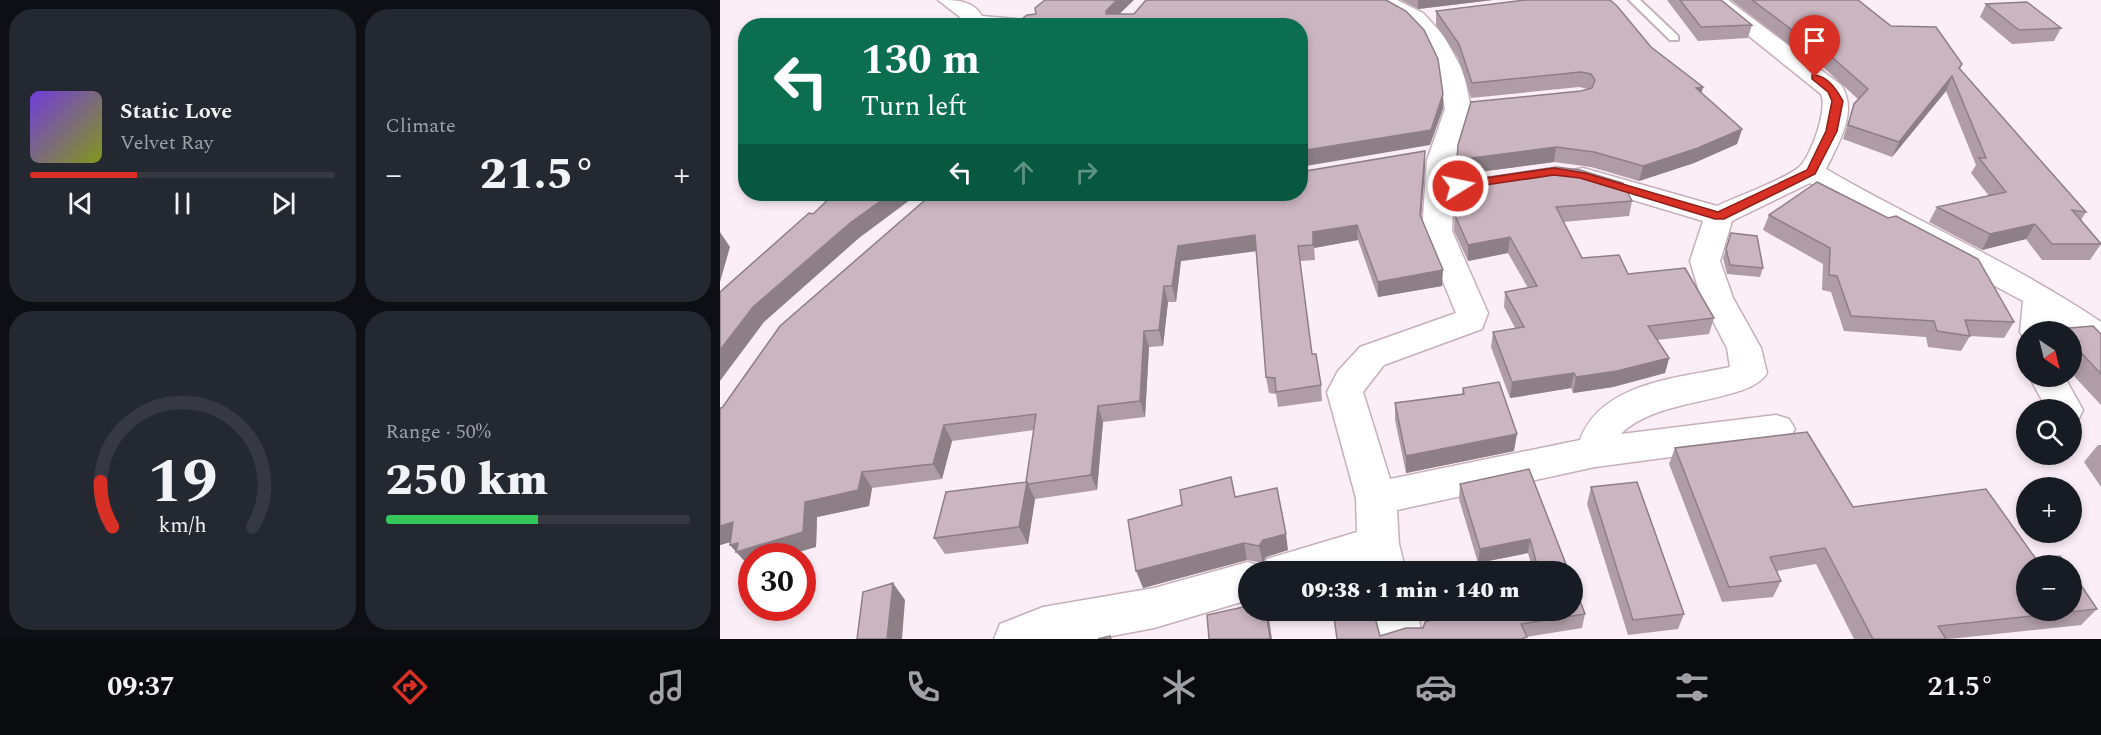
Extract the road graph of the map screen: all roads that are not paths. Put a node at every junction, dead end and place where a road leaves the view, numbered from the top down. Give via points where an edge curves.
1 (949, 0) edge
2 (1381, 0) edge
3 (1634, 0) edge
4 (1715, 0) edge
5 (970, 18) edge
6 (1674, 38) dead end
7 (1554, 171) edge
8 (1811, 172) junction
9 (1719, 216) junction
10 (2040, 296) junction
11 (2038, 321) edge
12 (2101, 339) edge
13 (1776, 429) dead end
14 (1595, 452) junction
15 (1376, 498) junction
16 (1382, 558) edge
17 (1361, 561) edge
18 (1238, 584) edge
19 (1397, 621) edge
20 (1016, 639) edge
21 (1401, 639) edge

1 - 5 street
2 - 15 street via 1426,17 1470,107 1428,155 1450,187 1437,231 1472,313 1470,321 1372,356 1350,380 1345,392
3 - 6 lane
4 - 8 street via 1832,90 1838,101 1832,131
7 - 9 street via 1581,175
8 - 9 street
8 - 10 street via 1873,209
9 - 14 street via 1705,261 1717,298 1744,348 1749,373 1635,403 1604,427
10 - 11 street
10 - 12 street
13 - 14 street
14 - 15 street
15 - 16 street
16 - 17 street
18 - 20 street via 1155,608 1043,628
19 - 21 street

